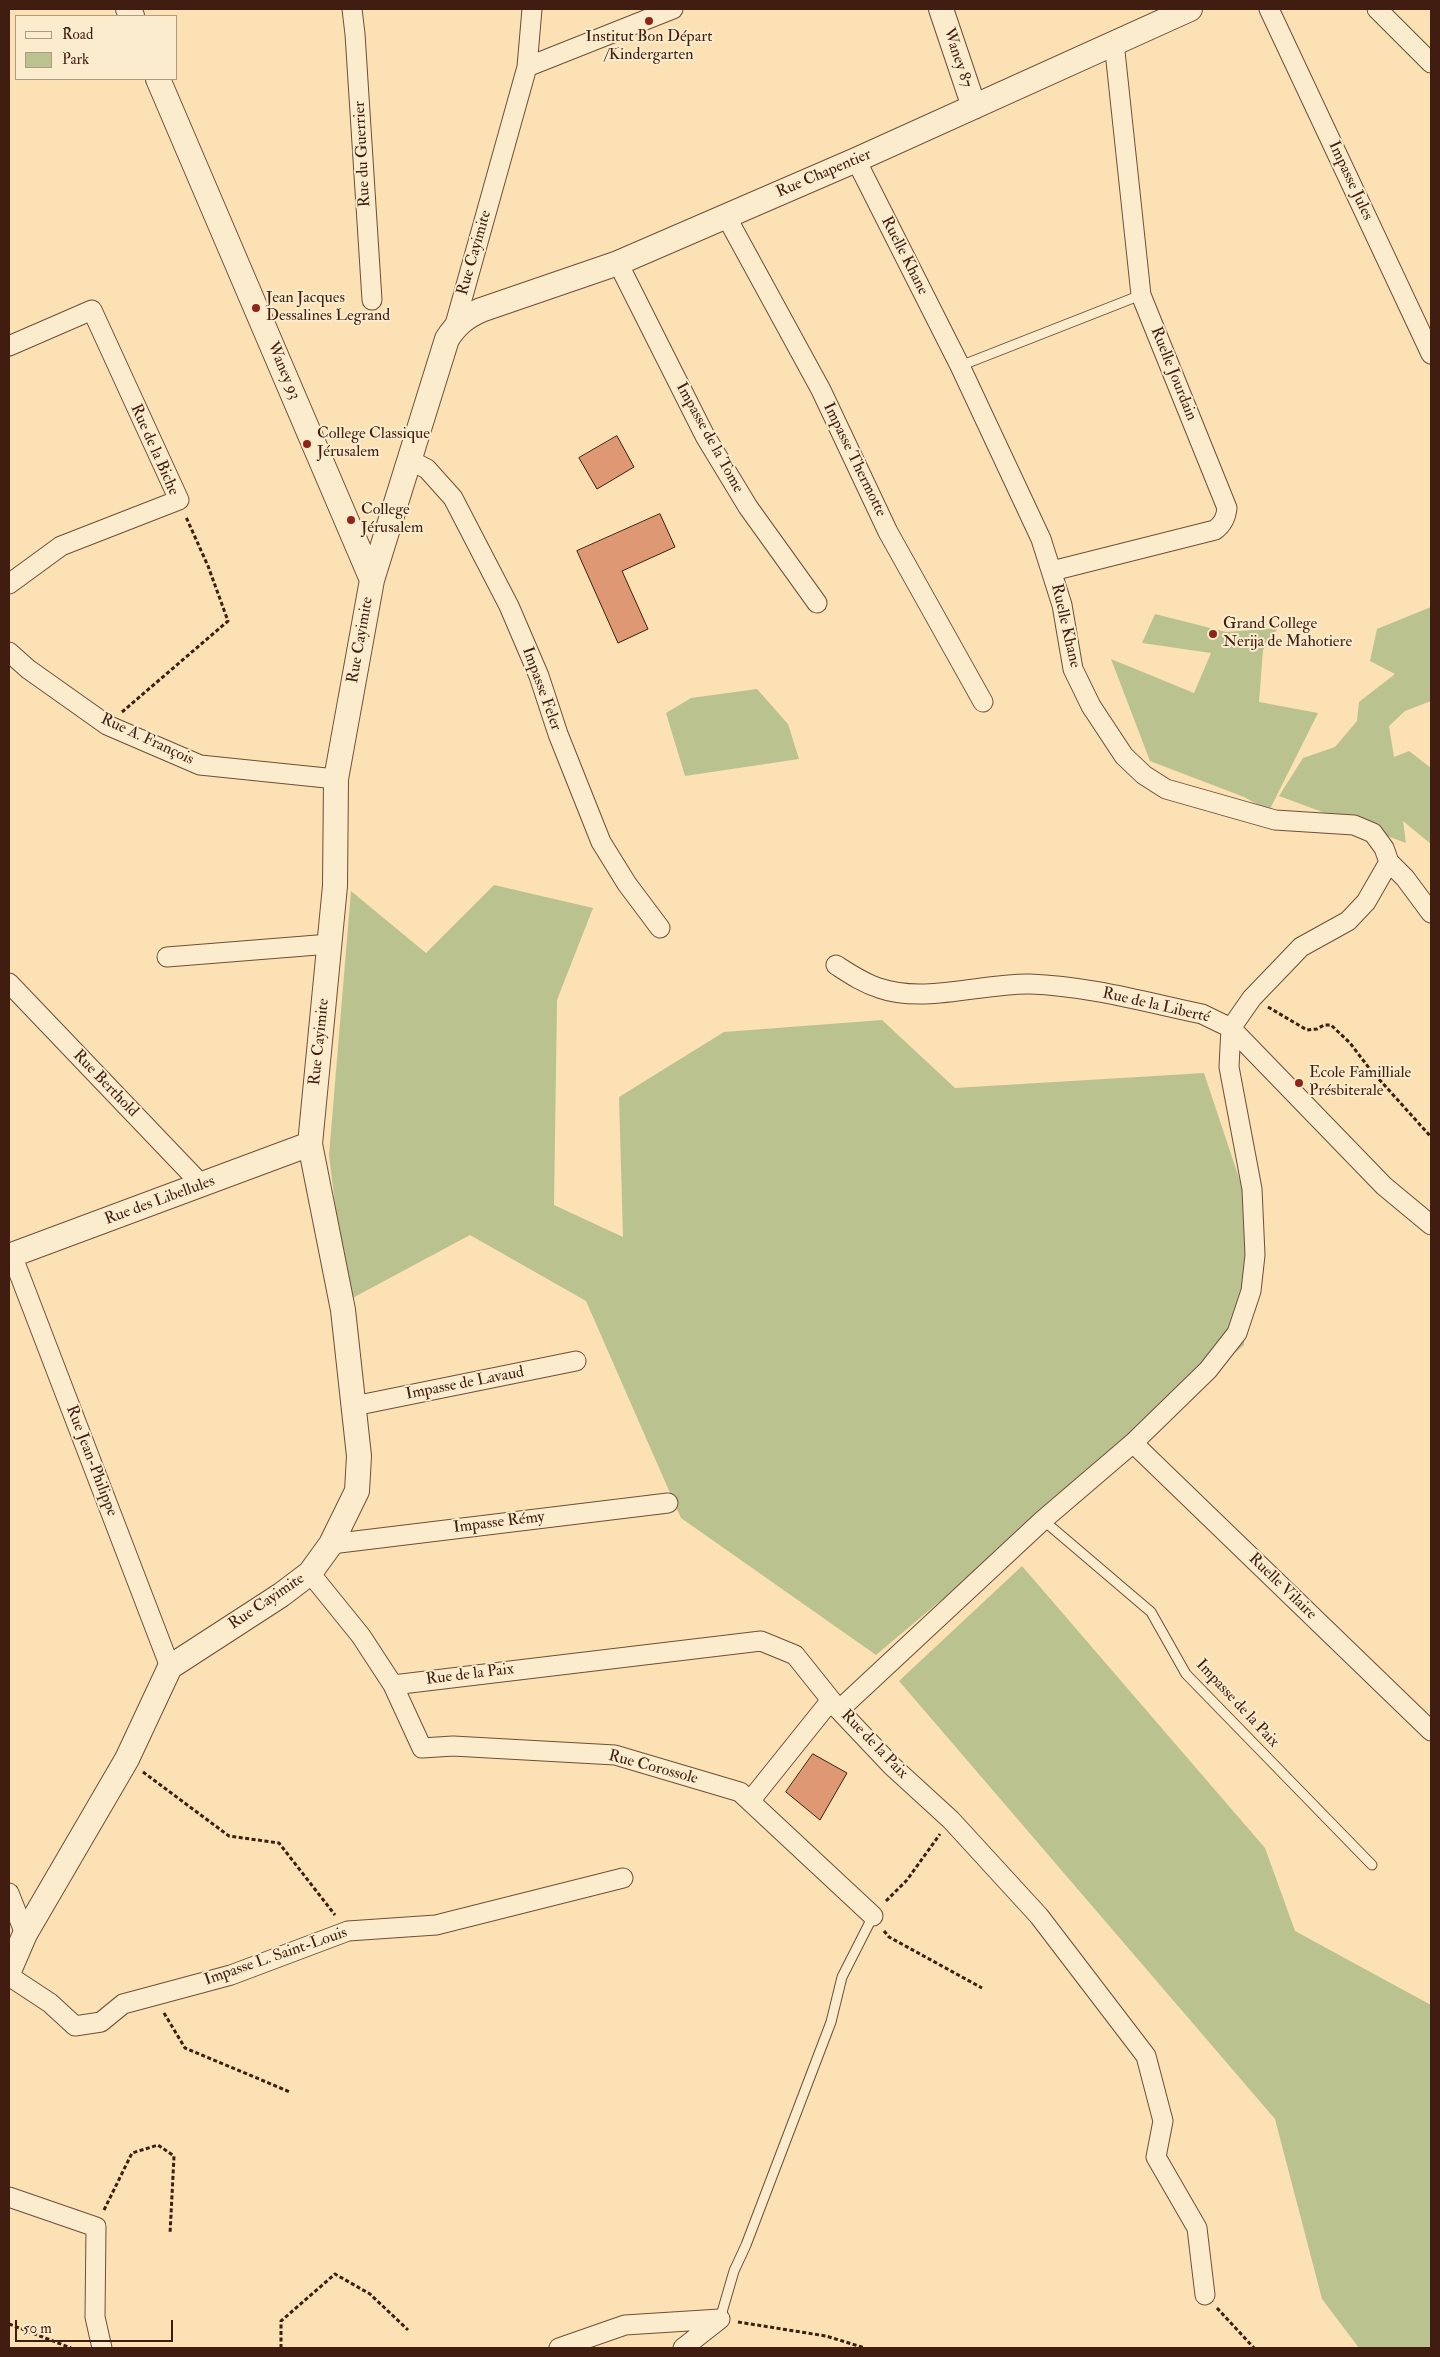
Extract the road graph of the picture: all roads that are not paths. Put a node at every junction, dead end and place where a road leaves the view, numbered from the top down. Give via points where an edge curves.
1 (352, 9) edge
2 (532, 9) edge
3 (673, 9) edge
4 (941, 9) edge
5 (1269, 9) edge
6 (1377, 9) edge
7 (1176, 11) edge
8 (1114, 42) junction
9 (1431, 63) edge
10 (527, 67) junction
11 (158, 80) edge
12 (974, 107) junction
13 (856, 160) junction
14 (726, 216) junction
15 (618, 264) junction
16 (1141, 295) junction
17 (372, 300) dead end
18 (454, 328) junction
19 (9, 346) edge
20 (1431, 354) edge
21 (960, 366) junction
22 (410, 460) junction
23 (1052, 570) junction
24 (372, 580) junction
25 (9, 584) edge
26 (817, 603) dead end
27 (9, 652) edge
28 (983, 702) dead end
29 (336, 780) junction
30 (1389, 862) junction
31 (1431, 913) edge
32 (660, 928) dead end
33 (330, 944) junction
34 (166, 957) dead end
35 (836, 965) dead end
36 (9, 984) edge
37 (1231, 1028) junction
38 (310, 1144) junction
39 (202, 1185) junction
40 (1431, 1225) edge
41 (10, 1256) edge
42 (576, 1361) dead end
43 (354, 1406) junction
44 (1133, 1443) junction
45 (668, 1502) dead end
46 (1043, 1520) junction
47 (331, 1544) junction
48 (310, 1573) junction
49 (170, 1667) junction
50 (393, 1685) junction
51 (835, 1705) junction
52 (1431, 1731) edge
53 (750, 1801) junction
54 (1372, 1866) dead end
55 (623, 1878) dead end
56 (9, 1893) edge
57 (872, 1916) joint
58 (25, 1934) junction
59 (9, 1971) edge
60 (9, 1976) edge
61 (9, 2196) edge
62 (1205, 2294) road end
63 (720, 2319) junction
64 (102, 2348) edge
65 (559, 2348) edge
66 (683, 2348) edge

1 - 17 street, Rue du Guerrier
2 - 10 street, Rue Cayimite
3 - 10 street
4 - 12 street, Waney 87
5 - 20 street, Impasse Jules
6 - 9 street
7 - 8 street, Rue Chapentier
8 - 12 street, Rue Chapentier
8 - 16 street, Ruelle Jourdain
10 - 18 street, Rue Cayimite
11 - 24 street, Waney 93
12 - 13 street, Rue Chapentier
13 - 14 street, Rue Chapentier
13 - 21 street, Ruelle Khane
14 - 15 street, Rue Chapentier
14 - 28 street, Impasse Thermotte via 821,390 888,532
15 - 18 street, Rue Chapentier via 481,310 467,316
15 - 26 street, Impasse de la Tome via 705,436 748,507
16 - 21 lane
16 - 23 street, Ruelle Jourdain via 1227,508 1227,515 1215,530
18 - 22 street, Rue Cayimite via 447,340
19 - 25 street, Rue de la Biche via 92,310 179,500 61,546
21 - 23 street, Ruelle Khane via 1041,539
22 - 24 street, Rue Cayimite
22 - 32 street, Impasse Feler via 427,468 453,498 508,606 539,676 601,842 626,884
23 - 30 street, Ruelle Khane via 1062,605 1073,669 1091,706 1124,756 1144,775 1166,789 1274,820 1354,825 1373,833
24 - 29 street, Rue Cayimite
27 - 29 street, Rue A. François via 107,725 200,764
29 - 33 street, Rue Cayimite via 335,886
30 - 31 street, Ruelle Khane
30 - 37 street via 1366,902 1348,921 1301,947 1252,998
33 - 34 street
33 - 38 street, Rue Cayimite
35 - 37 street, Rue de la Liberté via 864,982 898,993 1013,984 1074,988 1202,1014
36 - 39 street, Rue Berthold
37 - 40 street, Rue de la Liberté via 1384,1186
37 - 44 street via 1229,1067 1252,1190 1255,1255 1251,1291 1237,1332 1208,1370
38 - 39 street, Rue des Libellules
38 - 43 street, Rue Cayimite via 343,1310
39 - 41 street, Rue des Libellules
41 - 49 street, Rue Jean-Philippe
42 - 43 street, Impasse de Lavaud
43 - 47 street, Rue Cayimite via 359,1456 357,1491
44 - 46 street
44 - 52 street, Ruelle Vilaire
45 - 47 street, Impasse Rémy
46 - 51 street
46 - 54 lane, Impasse de la Paix via 1151,1612 1186,1674
47 - 48 street, Rue Cayimite
48 - 49 street, Rue Cayimite
48 - 50 street via 361,1636
49 - 58 street via 127,1759
50 - 51 street, Rue de la Paix via 761,1641 795,1655
50 - 53 street, Rue Corossole via 422,1748 453,1746 614,1755 740,1792
51 - 53 street
51 - 62 street, Rue de la Paix via 892,1766 951,1820 1039,1916 1146,2056 1163,2120 1156,2157 1197,2228
53 - 57 street, Rue Corossole
55 - 60 street, Impasse L. Saint-Louis via 436,1925 348,1931 231,1975 123,2004 101,2022 75,2026 50,2003
56 - 58 street
57 - 63 lane via 842,1977 831,2022 734,2271
58 - 59 street
61 - 64 street via 96,2227 95,2317
63 - 65 street via 625,2325
63 - 66 street

